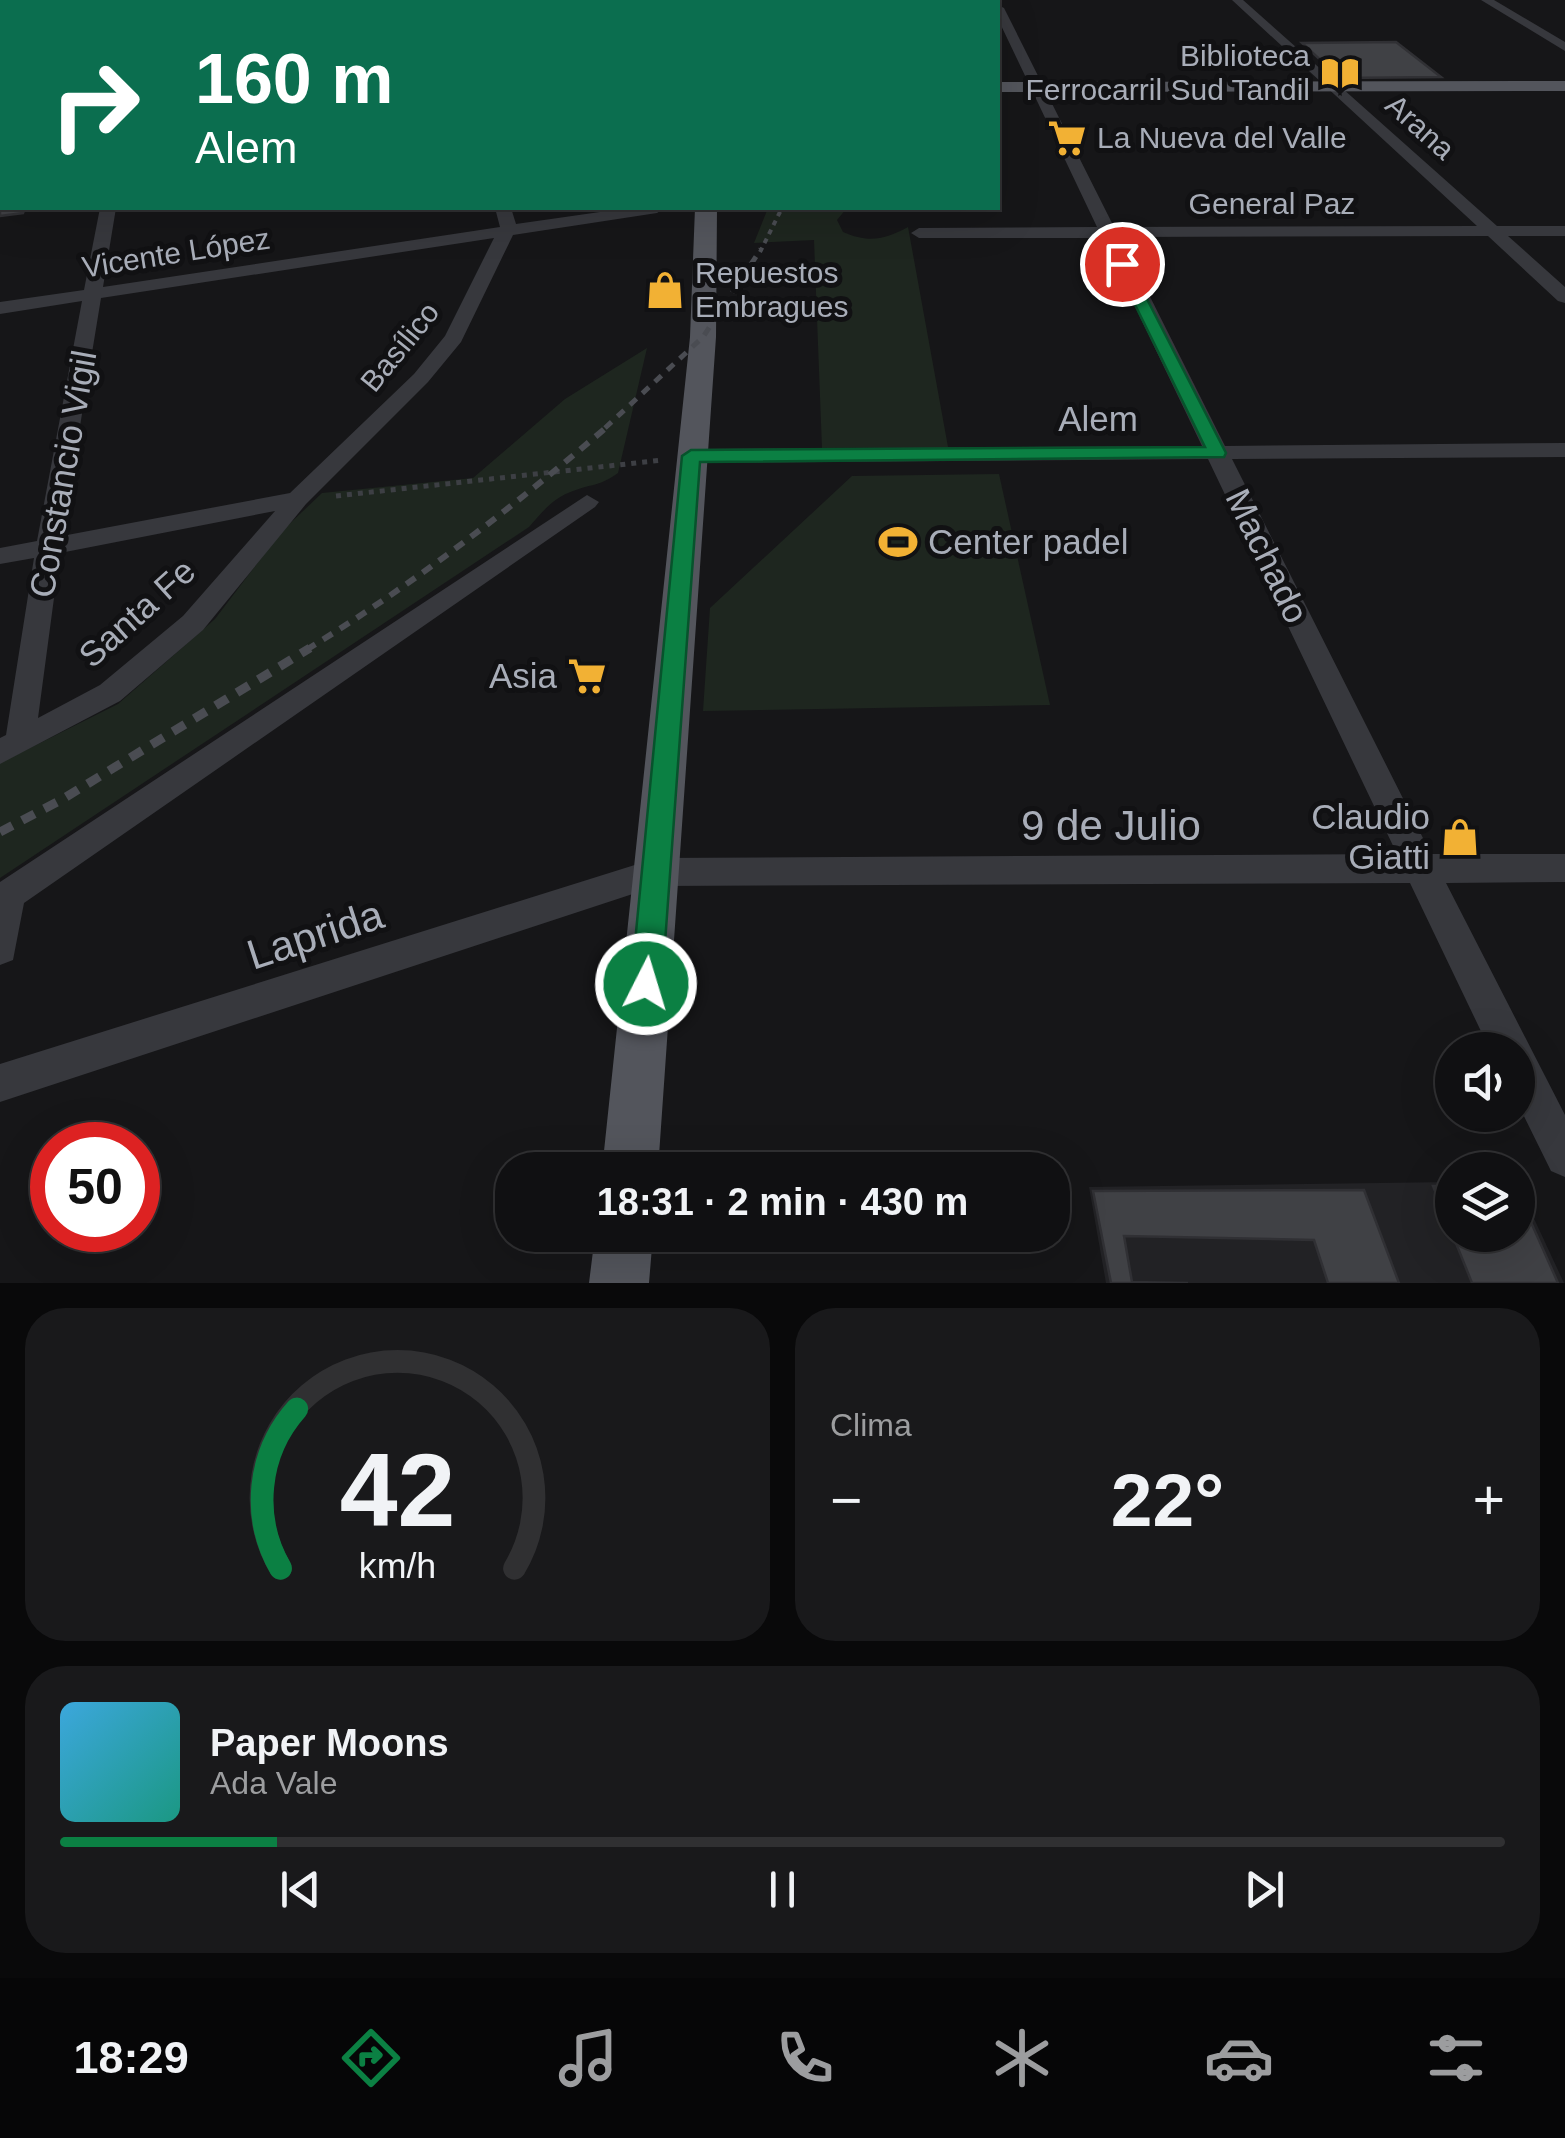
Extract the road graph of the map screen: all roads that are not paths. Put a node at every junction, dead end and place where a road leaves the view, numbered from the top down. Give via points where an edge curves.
1 (1008, 0) edge
2 (1236, 0) edge
3 (1486, 0) edge
4 (1000, 12) edge
5 (1565, 47) edge
6 (1040, 58) dead end
7 (1044, 82) junction
8 (1000, 84) edge
9 (1332, 84) junction
10 (1565, 84) edge
11 (108, 210) edge
12 (627, 210) edge
13 (706, 210) edge
14 (505, 218) edge
15 (1494, 231) junction
16 (1565, 231) edge
17 (1106, 232) junction
18 (919, 233) dead end
19 (96, 294) junction
20 (1565, 297) edge
21 (0, 308) edge
22 (1565, 450) edge
23 (1217, 453) junction
24 (691, 456) junction
25 (298, 499) junction
26 (587, 502) dead end
27 (48, 546) junction
28 (0, 556) edge
29 (10, 746) edge
30 (1565, 868) edge
31 (1419, 869) junction
32 (657, 872) junction
33 (4, 899) edge
34 (0, 948) edge
35 (1501, 1032) edge
36 (0, 1083) edge
37 (1535, 1098) edge
38 (632, 1152) edge
39 (1565, 1158) edge
40 (622, 1252) edge
41 (619, 1283) edge

1 - 6 street
2 - 9 street, Arana
3 - 5 street
4 - 7 street, Machado
7 - 8 main road
7 - 9 main road
7 - 17 street, Machado
9 - 10 main road
9 - 15 street, Arana
11 - 19 street, Constancio Vigil
12 - 14 street, Vicente López
13 - 24 main road
14 - 19 street, Vicente López
14 - 25 street, Basílico via 454,338
15 - 16 street, General Paz
15 - 17 street, General Paz
15 - 20 street, Arana
17 - 18 street, General Paz
17 - 23 street, Machado
19 - 21 street, Vicente López
19 - 27 street, Constancio Vigil
22 - 23 street, Alem
23 - 24 street, Alem
23 - 31 street, Machado
24 - 32 main road
25 - 27 street
25 - 29 street, Santa Fe via 193,623 110,693
26 - 33 street
27 - 28 street
27 - 29 street, Constancio Vigil
30 - 31 street, 9 de Julio
31 - 32 street, 9 de Julio
31 - 35 street, Machado
32 - 36 street, Laprida
32 - 38 main road
33 - 34 street
37 - 39 street
40 - 41 main road

